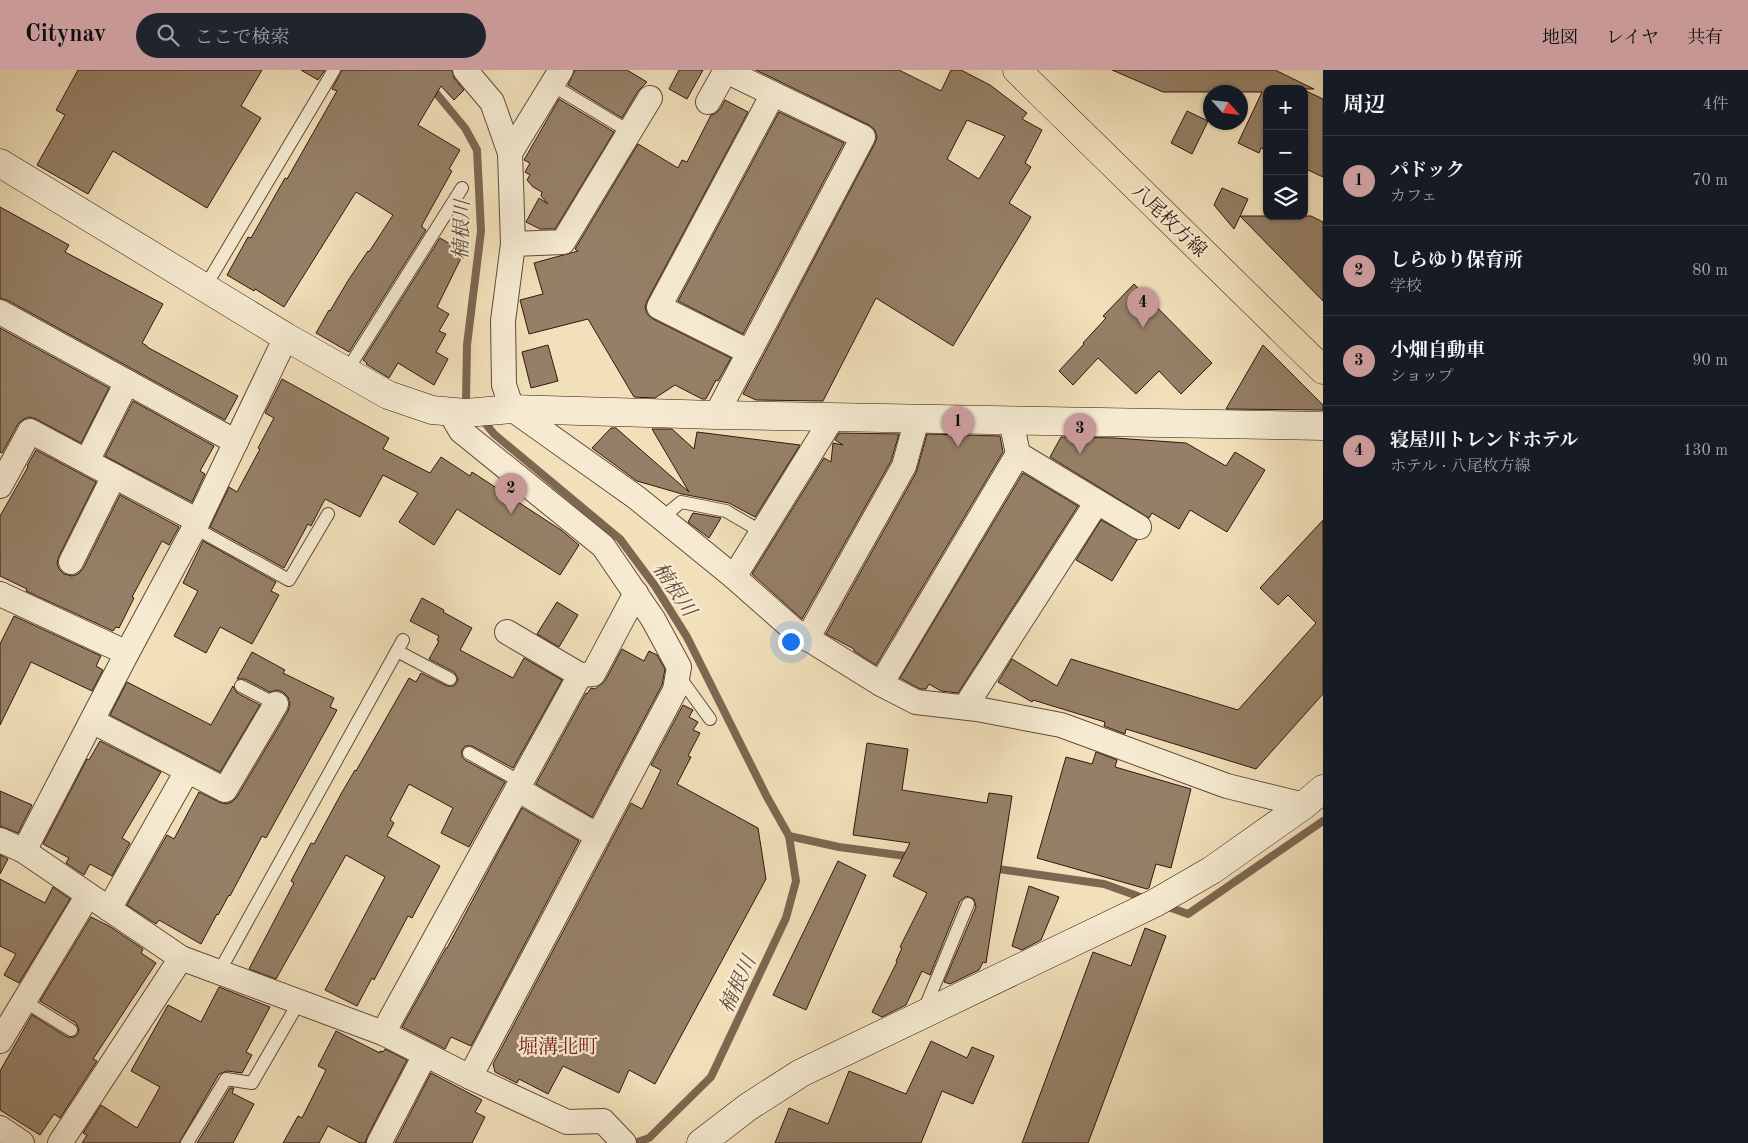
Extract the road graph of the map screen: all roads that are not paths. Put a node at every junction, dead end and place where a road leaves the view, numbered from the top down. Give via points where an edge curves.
1 (334, 70) edge
2 (465, 70) edge
3 (1017, 70) edge
4 (720, 72) edge
5 (556, 78) edge
6 (773, 94) junction
7 (650, 98) dead end
8 (708, 102) dead end
9 (630, 132) junction
10 (510, 153) junction
11 (0, 163) edge
12 (462, 188) dead end
13 (513, 244) junction
14 (205, 287) junction
15 (0, 312) edge
16 (286, 337) junction
17 (749, 352) junction
18 (1323, 370) edge
19 (346, 372) junction
20 (127, 382) junction
21 (480, 411) junction
22 (716, 415) junction
23 (833, 417) junction
24 (917, 419) junction
25 (1011, 420) junction
26 (1323, 426) edge
27 (236, 442) junction
28 (1018, 454) junction
29 (87, 461) junction
30 (114, 476) junction
31 (0, 486) edge
32 (1097, 502) junction
33 (328, 514) dead end
34 (662, 518) junction
35 (196, 525) junction
36 (1139, 527) dead end
37 (762, 532) junction
38 (71, 562) dead end
39 (734, 577) junction
40 (636, 593) junction
41 (0, 594) edge
42 (507, 632) dead end
43 (807, 639) junction
44 (127, 653) junction
45 (580, 675) junction
46 (678, 675) junction
47 (450, 679) dead end
48 (882, 684) junction
49 (241, 686) dead end
50 (276, 704) joint
51 (965, 707) junction
52 (710, 718) dead end
53 (92, 721) junction
54 (469, 753) dead end
55 (187, 771) junction
56 (519, 786) junction
57 (1314, 797) edge
58 (598, 836) junction
59 (0, 840) edge
60 (24, 851) junction
61 (88, 894) junction
62 (968, 904) dead end
63 (109, 909) junction
64 (181, 958) junction
65 (219, 972) junction
66 (24, 1001) junction
67 (299, 1002) junction
68 (923, 1014) junction
69 (71, 1030) dead end
70 (383, 1033) junction
71 (0, 1041) edge
72 (425, 1055) junction
73 (470, 1077) junction
74 (0, 1128) edge
75 (623, 1141) edge
76 (22, 1143) edge
77 (60, 1143) edge
78 (187, 1143) edge
79 (379, 1143) edge
80 (702, 1143) edge

1 - 14 lane
2 - 10 street via 492,102
3 - 18 main road, 八尾枚方線
4 - 6 street
4 - 8 street
5 - 9 lane
5 - 10 street
6 - 17 street via 659,307
6 - 17 street via 863,137
7 - 9 street
9 - 13 street via 563,242
10 - 13 street
11 - 14 street
12 - 19 lane
13 - 21 street via 502,321 504,385
14 - 16 street
15 - 20 street
16 - 19 street
16 - 27 street
17 - 22 street
19 - 21 street via 388,395 432,410
20 - 27 street
20 - 29 street
21 - 22 street
21 - 34 street via 637,498
21 - 40 street via 461,431 603,546
22 - 23 street
23 - 24 street
23 - 37 street
24 - 25 street
24 - 43 street via 904,466
25 - 26 street
25 - 28 street
27 - 35 street
28 - 32 street
28 - 48 street
29 - 30 street
29 - 31 street via 30,431
30 - 35 street
30 - 38 street
32 - 36 street
32 - 51 street
33 - 35 lane via 289,580
34 - 37 lane via 681,502 726,511
34 - 39 street
35 - 44 street
37 - 39 street
39 - 43 street
40 - 45 street via 593,674
40 - 46 street via 679,667
41 - 44 street
42 - 45 street
43 - 48 street
44 - 53 street
45 - 56 street
46 - 52 lane
46 - 58 street via 675,690
47 - 65 lane via 400,646
48 - 51 street via 916,702
49 - 50 lane
50 - 55 street via 224,790
51 - 57 street via 1062,725 1228,786
53 - 55 street
53 - 60 street
54 - 56 lane
55 - 63 street
56 - 58 street
56 - 70 street
57 - 68 street via 1212,870 1164,898
58 - 73 street
59 - 60 street
60 - 61 street
61 - 63 street
61 - 66 street
62 - 68 lane
63 - 64 street
64 - 65 street
64 - 77 street
65 - 67 street
66 - 69 lane
66 - 71 street
67 - 70 street
67 - 78 lane via 252,1083 226,1079
68 - 80 street via 801,1072
70 - 72 street
72 - 73 street
72 - 79 street
73 - 75 street via 567,1122 603,1121
74 - 76 street

